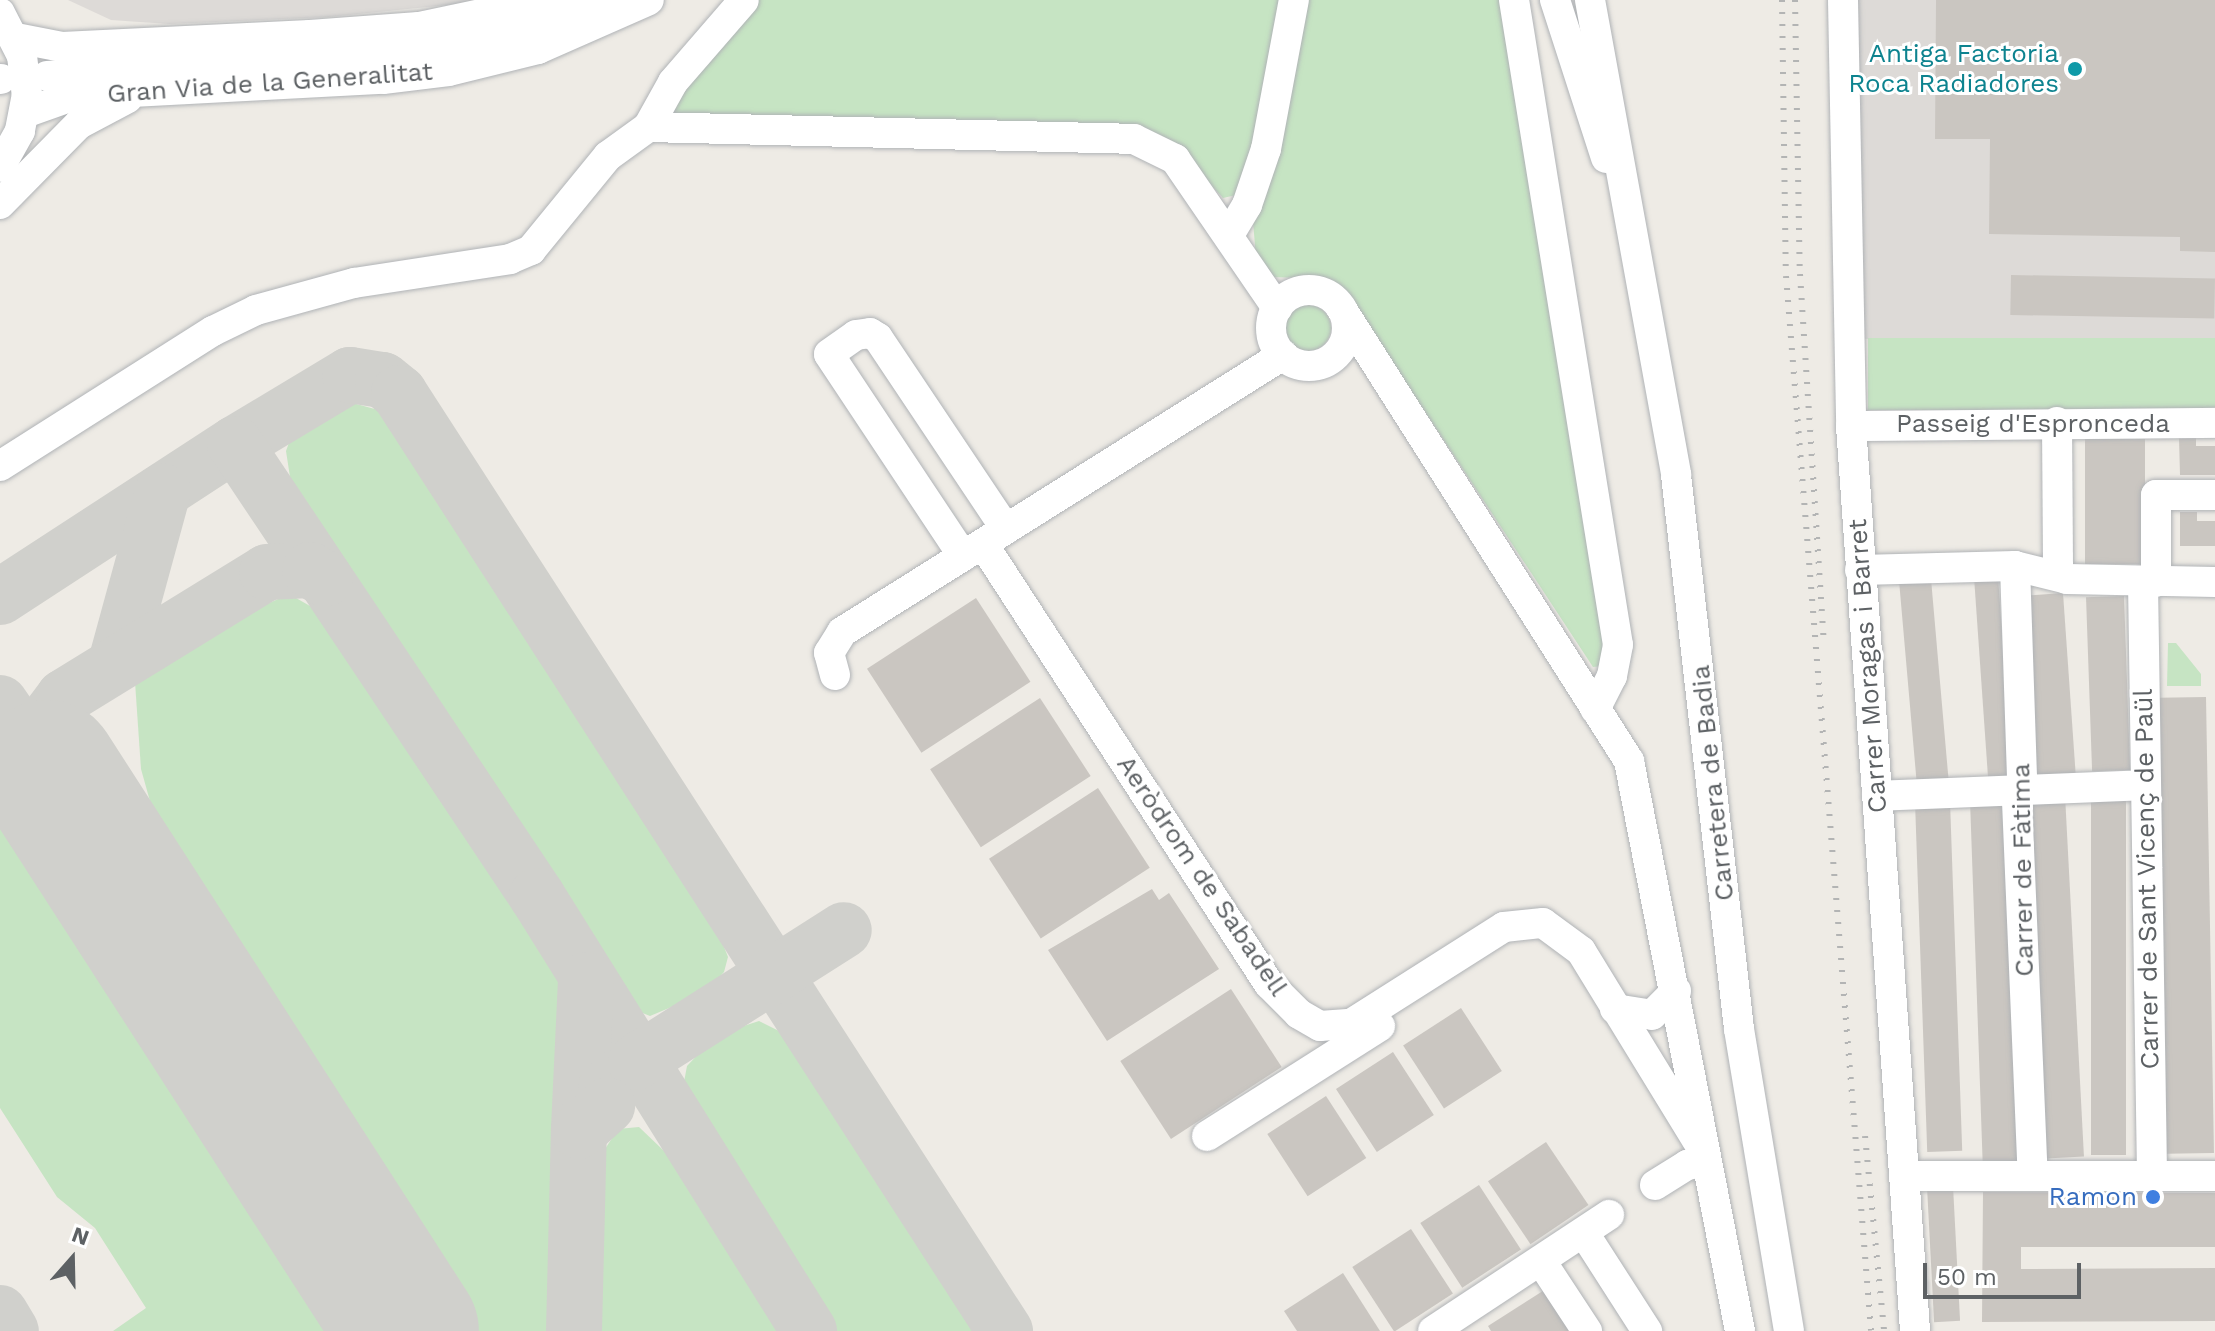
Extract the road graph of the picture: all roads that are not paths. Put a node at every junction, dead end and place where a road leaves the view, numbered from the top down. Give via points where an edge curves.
1 (547, 0) edge
2 (600, 0) edge
3 (649, 0) edge
4 (744, 0) edge
5 (1294, 0) edge
6 (1514, 0) edge
7 (1555, 0) edge
8 (1568, 0) edge
9 (1590, 0) edge
10 (1843, 0) edge
11 (8, 26) edge
12 (47, 76) dead end
13 (142, 94) junction
14 (25, 113) junction
15 (648, 127) junction
16 (0, 167) edge
17 (0, 204) edge
18 (1229, 235) junction
19 (1631, 237) junction
20 (1277, 308) junction
21 (1341, 308) junction
22 (1337, 353) junction
23 (1283, 355) junction
24 (1376, 363) junction
25 (2057, 422) junction
26 (2215, 423) edge
27 (1851, 426) junction
28 (0, 466) edge
29 (2215, 495) edge
30 (984, 543) junction
31 (2015, 566) junction
32 (1860, 570) junction
33 (2058, 576) junction
34 (2149, 582) junction
35 (2215, 582) edge
36 (835, 675) dead end
37 (1595, 709) junction
38 (2146, 785) junction
39 (2018, 788) junction
40 (1877, 796) junction
41 (1553, 929) junction
42 (1676, 991) junction
43 (1615, 1009) junction
44 (1687, 1053) junction
45 (1643, 1058) junction
46 (1207, 1136) dead end
47 (1705, 1157) junction
48 (2033, 1175) junction
49 (1905, 1176) junction
50 (2152, 1176) junction
51 (2215, 1176) edge
52 (1655, 1185) dead end
53 (1609, 1215) dead end
54 (1584, 1233) junction
55 (1541, 1261) junction
56 (1433, 1331) edge
57 (1587, 1331) edge
58 (1647, 1331) edge
59 (1740, 1331) edge
60 (1789, 1331) edge
61 (1915, 1331) edge

1 - 11 street, Gran Via de la Generalitat via 419,27 62,47
2 - 12 street via 516,31 416,51
3 - 13 street, Gran Via de la Generalitat via 538,49 449,71
4 - 15 street via 673,82
5 - 18 street via 1266,149 1247,205
6 - 37 street via 1618,645 1612,676
7 - 19 street
8 - 19 street
9 - 19 street
10 - 27 street, Carrer Moragas i Barret
11 - 14 street via 26,75
13 - 14 street, Gran Via de la Generalitat via 75,95
13 - 17 street via 79,124
14 - 16 street
15 - 18 street via 1134,139 1175,159
15 - 28 street via 608,156 531,250 510,259 354,283 256,310 213,331
18 - 20 street
19 - 60 street, Carretera de Badia via 1676,475 1739,1029
20 - 21 street via 1286,298 1310,290
20 - 23 street via 1271,332
21 - 22 street via 1347,331
21 - 24 street
22 - 23 street via 1316,365
22 - 24 street
23 - 30 street
24 - 37 street
25 - 26 street, Passeig d'Espronceda
25 - 27 street, Passeig d'Espronceda
25 - 33 street
27 - 32 street, Carrer Moragas i Barret
29 - 34 street, Carrer de Sant Vicenç de Paül via 2156,495
30 - 30 street via 878,338 856,335 829,354
30 - 36 street via 842,632 829,653
30 - 41 street, Aeròdrom de Sabadell via 1269,984 1299,1014 1320,1026 1351,1024 1504,927
31 - 32 street
31 - 33 street
31 - 39 street, Carrer de Fàtima
32 - 40 street, Carrer Moragas i Barret
33 - 34 street
34 - 35 street
34 - 38 street, Carrer de Sant Vicenç de Paül
37 - 42 street via 1629,761
38 - 39 street
38 - 50 street, Carrer de Sant Vicenç de Paül
39 - 40 street
39 - 48 street, Carrer de Fàtima
40 - 49 street, Carrer Moragas i Barret
41 - 43 street via 1581,951
41 - 46 street via 1510,941
42 - 43 street via 1652,1015
42 - 44 street
43 - 45 street
44 - 45 street via 1676,1068 1663,1069
44 - 47 street
45 - 47 street
47 - 52 street
47 - 59 street
48 - 49 street
48 - 50 street
49 - 61 street, Carrer Moragas i Barret
50 - 51 street
53 - 54 street
54 - 55 street
54 - 58 street
55 - 56 street
55 - 57 street

